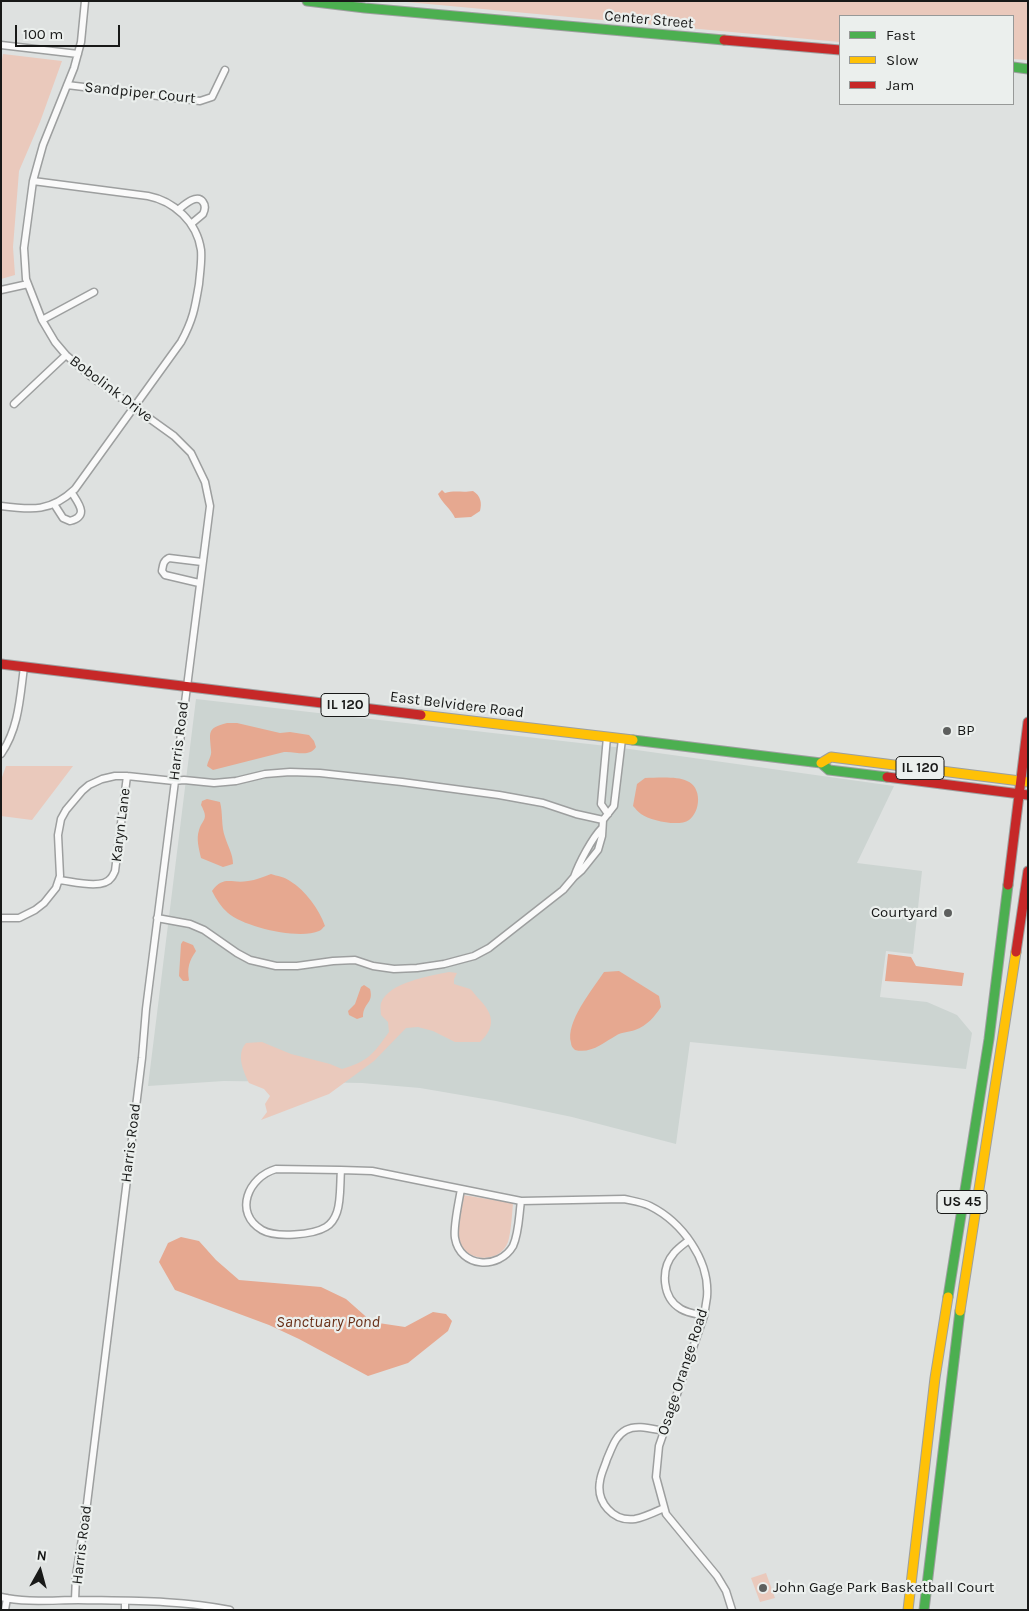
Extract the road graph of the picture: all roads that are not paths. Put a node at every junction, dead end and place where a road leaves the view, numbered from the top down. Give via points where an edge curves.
1 (86, 1) edge
2 (307, 1) edge
3 (1, 45) edge
4 (839, 50) edge
5 (78, 54) junction
6 (1014, 68) edge
7 (1028, 69) edge
8 (226, 70) dead end
9 (67, 86) junction
10 (33, 181) junction
11 (178, 210) junction
12 (191, 224) junction
13 (28, 284) junction
14 (1, 290) edge
15 (94, 292) dead end
16 (42, 320) junction
17 (66, 355) junction
18 (14, 404) dead end
19 (134, 407) junction
20 (72, 493) junction
21 (54, 504) junction
22 (1, 506) edge
23 (202, 562) junction
24 (199, 583) junction
25 (1, 664) edge
26 (24, 667) junction
27 (186, 686) junction
28 (1028, 722) edge
29 (607, 737) junction
30 (622, 739) junction
31 (1, 754) edge
32 (821, 763) junction
33 (127, 776) junction
34 (174, 781) junction
35 (1024, 781) edge
36 (1023, 794) edge
37 (606, 817) junction
38 (1028, 871) edge
39 (59, 880) junction
40 (1, 918) edge
41 (157, 918) junction
42 (341, 1170) junction
43 (461, 1189) junction
44 (521, 1201) junction
45 (689, 1240) junction
46 (704, 1316) junction
47 (664, 1431) junction
48 (664, 1508) junction
49 (4, 1598) edge
50 (75, 1600) junction
51 (125, 1602) junction
52 (5, 1610) edge
53 (125, 1610) edge
54 (230, 1610) edge
55 (732, 1610) edge
56 (908, 1610) edge
57 (924, 1610) edge

1 - 5 street, Bobolink Drive
2 - 4 main road, Center Street
3 - 5 street
5 - 9 street, Bobolink Drive
6 - 7 main road
8 - 9 street, Sandpiper Court via 212,97 200,101
9 - 10 street, Bobolink Drive
10 - 11 street via 148,196 166,201
10 - 13 street, Bobolink Drive via 24,248
11 - 12 street
11 - 12 street via 194,200 203,201 204,214
12 - 19 street via 199,241 202,262 194,316 181,342
13 - 14 street
13 - 16 street, Bobolink Drive
15 - 16 street
16 - 17 street, Bobolink Drive
17 - 18 street
17 - 19 street, Bobolink Drive
19 - 20 street
19 - 23 street, Bobolink Drive via 184,445 202,476 210,506
20 - 21 street
20 - 21 street via 80,506 81,514 77,519 70,521 64,518
21 - 22 street via 28,509
23 - 24 street, Bobolink Drive
23 - 24 street via 169,558 163,564 165,575
24 - 27 street, Bobolink Drive
25 - 26 main road, East Belvidere Road / IL 120
26 - 27 main road, East Belvidere Road / IL 120
26 - 31 street via 15,727
27 - 29 main road, East Belvidere Road / IL 120
27 - 34 street, Harris Road
28 - 35 main road, US 45
29 - 30 main road, East Belvidere Road / IL 120
29 - 37 street via 601,804
30 - 32 main road, East Belvidere Road / IL 120
30 - 37 street via 614,806
32 - 35 main road, East Belvidere Road / IL 120 via 830,757
32 - 36 main road, East Belvidere Road via 829,770
33 - 34 street
33 - 39 street via 102,779 89,785 66,810 58,835
33 - 39 street, Karyn Lane via 115,871 111,880 95,885
34 - 37 street via 214,783 265,774 320,774 499,795 543,802 576,814
34 - 41 street, Harris Road
35 - 36 main road, US 45
36 - 56 main road, US 45 via 989,1039 934,1378
37 - 41 street via 574,877 563,890 482,951 455,962 394,969 355,960 276,966 250,960 190,924
38 - 57 main road, US 45 via 958,1325
39 - 40 street via 44,903 35,910 19,918
41 - 50 street, Harris Road
42 - 42 street, Osage Orange Road via 268,1171 249,1191 247,1209 250,1217 263,1230 282,1234 300,1234 328,1226 338,1211
42 - 43 street, Osage Orange Road via 372,1171
43 - 44 street, Osage Orange Road
43 - 44 street via 454,1238 459,1249 479,1263 490,1263 508,1254 514,1244
44 - 45 street, Osage Orange Road via 624,1199 638,1202 666,1216
45 - 46 street, Osage Orange Road via 703,1266 707,1296
45 - 46 street via 668,1261 665,1286 673,1303
46 - 47 street, Osage Orange Road
47 - 48 street, Osage Orange Road via 656,1477
47 - 48 street via 634,1427 620,1434 604,1467 599,1494 608,1510 624,1519 649,1515
48 - 55 street, Osage Orange Road via 717,1576
49 - 50 street
49 - 52 street
50 - 51 street
51 - 53 street
51 - 54 street via 179,1602

